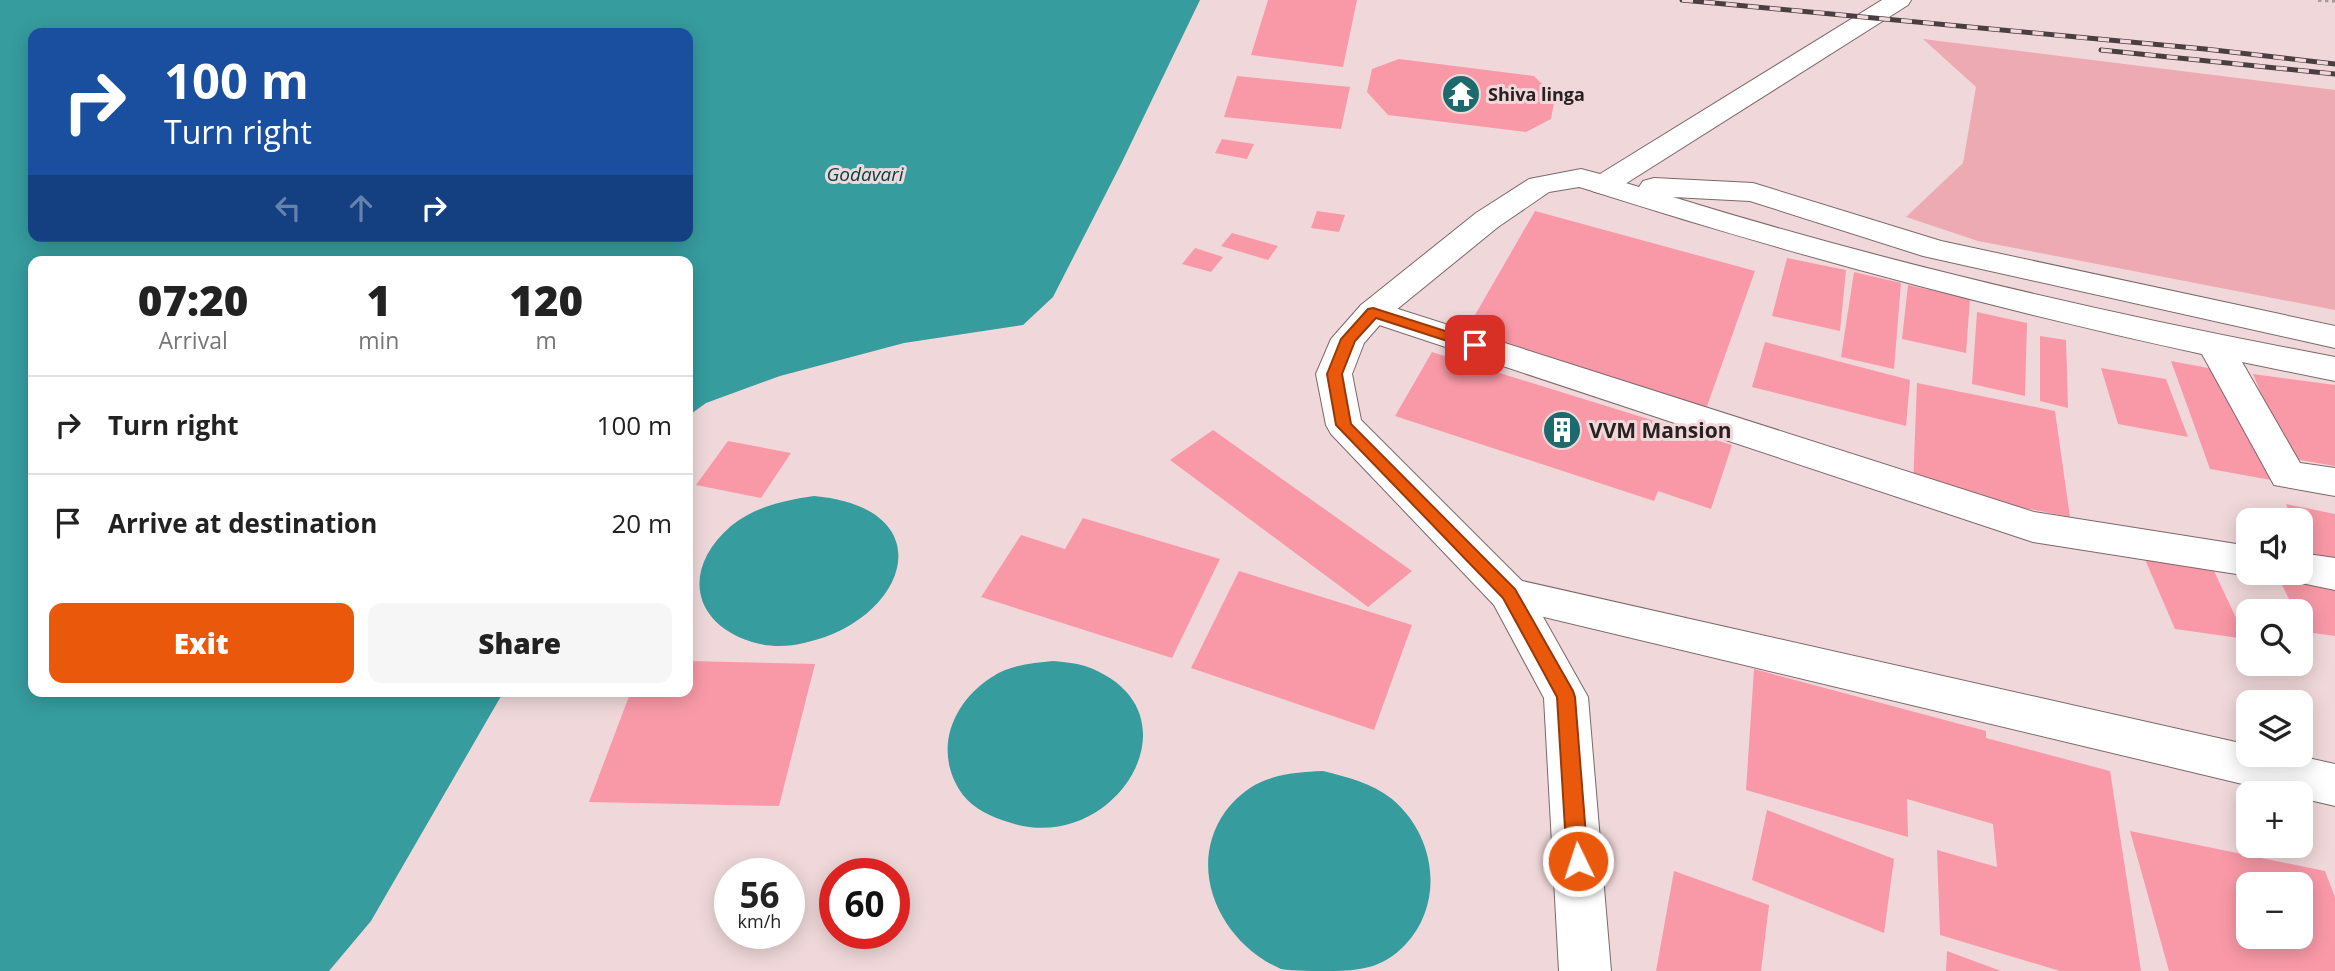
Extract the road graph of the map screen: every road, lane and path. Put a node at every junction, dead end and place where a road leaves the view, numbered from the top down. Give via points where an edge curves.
1 (1899, 0) edge
2 (2318, 0) edge
3 (2335, 1) edge
4 (1603, 185) junction
5 (1373, 312) junction
6 (2335, 337) edge
7 (2216, 347) junction
8 (2335, 369) edge
9 (2335, 482) edge
10 (2236, 559) edge
11 (2313, 571) edge
12 (2335, 574) edge
13 (1509, 594) junction
14 (2335, 785) edge
15 (1585, 971) edge

1 - 4 street
2 - 3 path
4 - 5 street via 1581,178 1540,186 1487,220
4 - 6 street via 1752,192 1934,249
4 - 7 street via 1949,287
5 - 10 street via 2033,527
5 - 13 street via 1348,339 1334,374 1343,425
7 - 8 street
7 - 9 street via 2288,475
11 - 12 street
13 - 14 street
13 - 15 street via 1566,697

